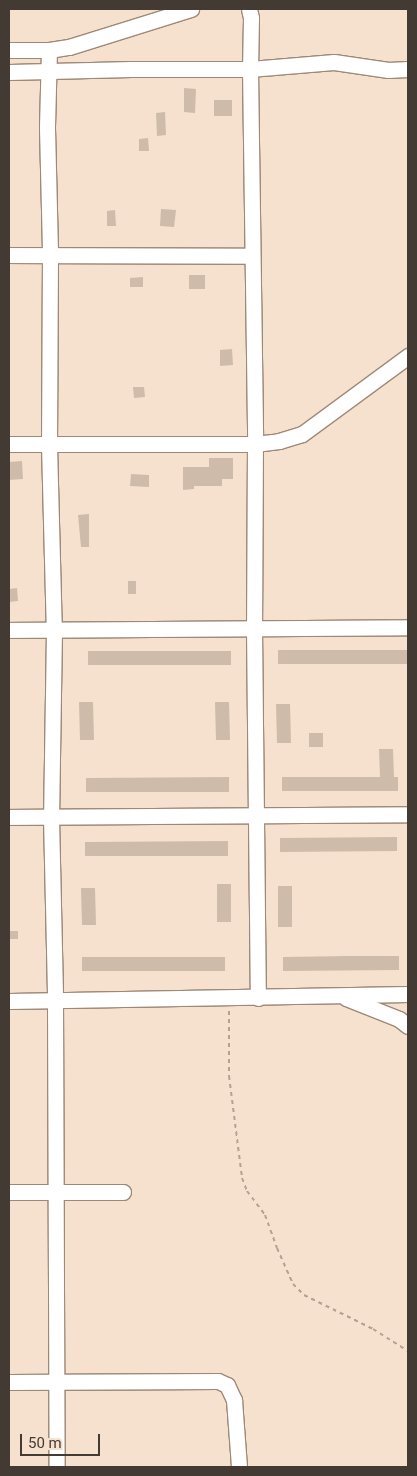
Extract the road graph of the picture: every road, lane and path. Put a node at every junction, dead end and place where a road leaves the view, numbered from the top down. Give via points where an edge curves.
1 (191, 9) edge
2 (249, 9) edge
3 (9, 50) edge
4 (49, 50) junction
5 (250, 69) junction
6 (50, 70) junction
7 (408, 70) edge
8 (9, 72) edge
9 (9, 255) edge
10 (50, 256) junction
11 (252, 256) junction
12 (408, 356) edge
13 (9, 444) edge
14 (255, 444) junction
15 (49, 445) junction
16 (408, 627) edge
17 (254, 628) junction
18 (9, 630) edge
19 (54, 630) junction
20 (408, 814) edge
21 (256, 816) junction
22 (9, 817) edge
23 (51, 817) junction
24 (408, 994) edge
25 (338, 995) junction
26 (229, 998) junction
27 (258, 998) junction
28 (55, 1000) junction
29 (9, 1001) edge
30 (408, 1026) edge
31 (9, 1192) edge
32 (56, 1192) junction
33 (123, 1192) dead end
34 (408, 1351) edge
35 (9, 1382) edge
36 (56, 1382) junction
37 (57, 1467) edge
38 (239, 1467) edge

1 - 4 street via 69,47
2 - 5 street
3 - 4 street
4 - 6 street
5 - 6 street
5 - 7 street via 334,62
5 - 11 street
6 - 8 street
6 - 10 street via 47,128
9 - 10 street
10 - 11 street
10 - 15 street
11 - 14 street
12 - 14 street via 302,434
13 - 15 street
14 - 15 street
14 - 17 street
15 - 19 street
16 - 17 street
17 - 19 street
17 - 21 street
18 - 19 street
19 - 23 street
20 - 21 street
21 - 23 street
21 - 27 street
22 - 23 street
23 - 28 street
24 - 25 street
25 - 27 street
25 - 30 street via 399,1019
26 - 27 street
26 - 28 street
26 - 34 path via 229,1076 242,1178 247,1191 265,1214 293,1284 304,1295
28 - 29 street
28 - 32 street
31 - 32 street
32 - 33 street
32 - 36 street
35 - 36 street
36 - 37 street
36 - 38 street via 218,1381 226,1385 234,1400

